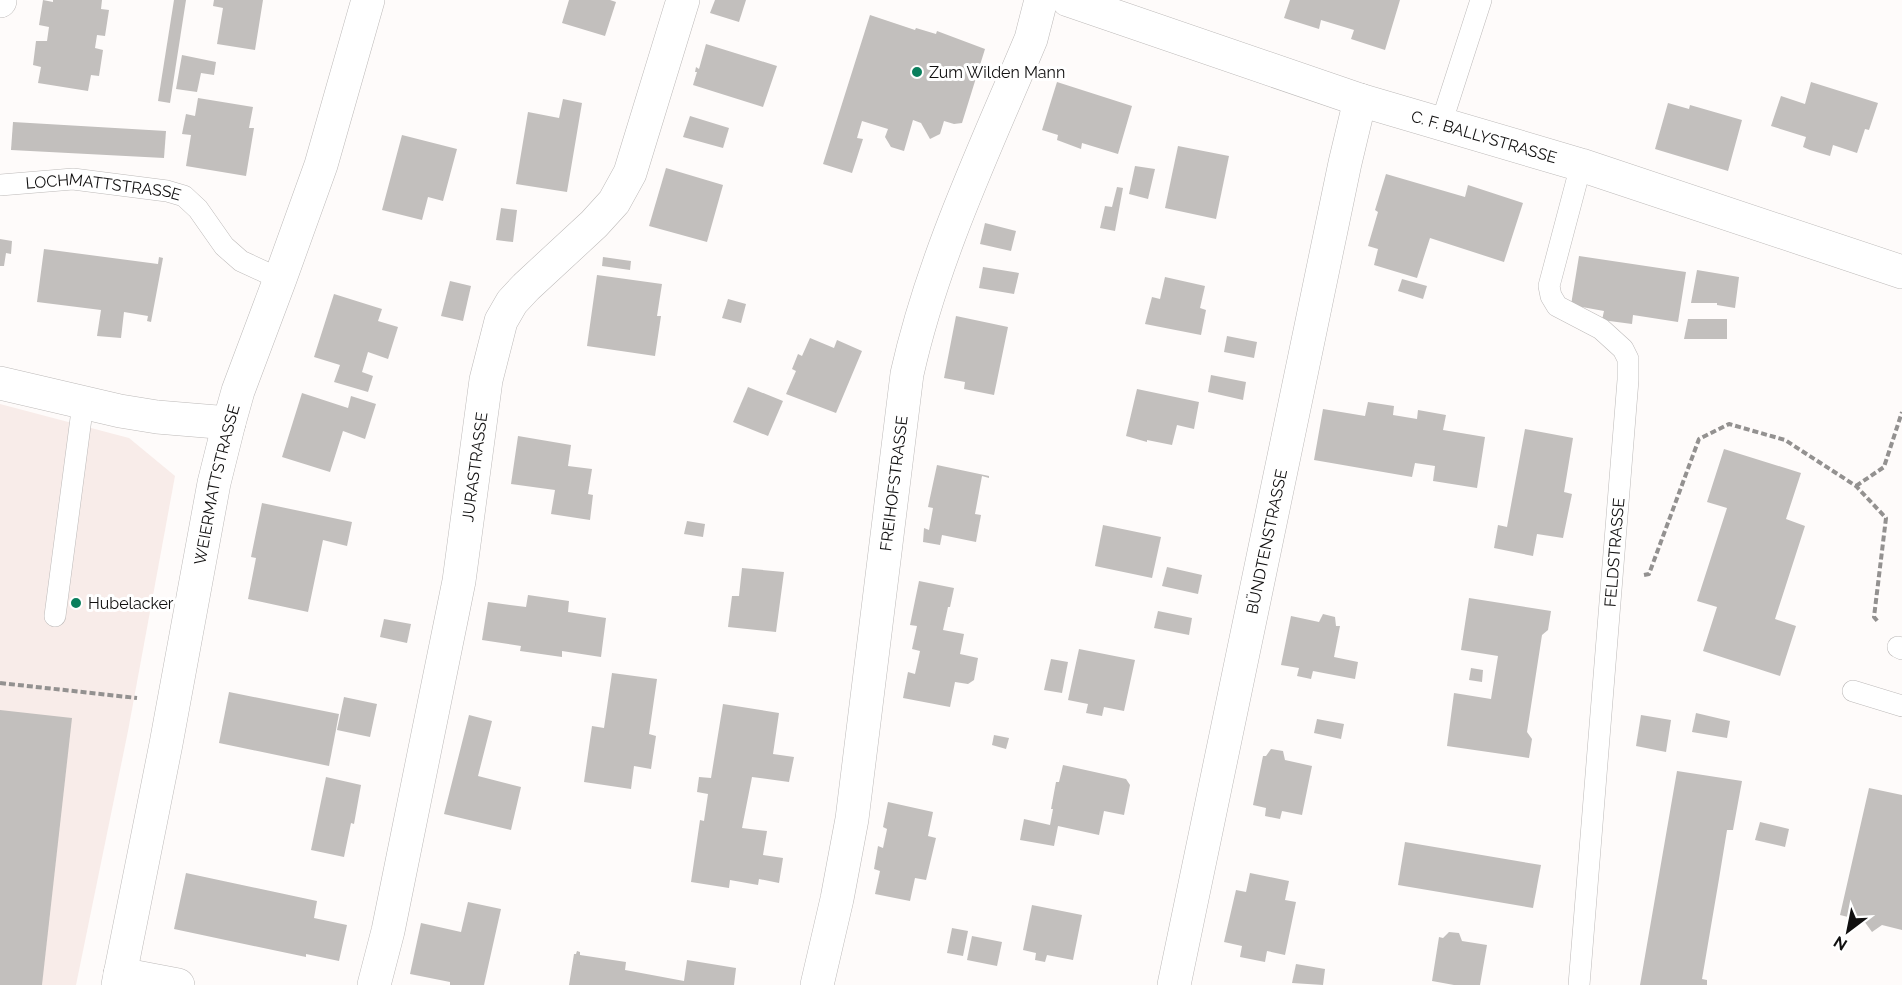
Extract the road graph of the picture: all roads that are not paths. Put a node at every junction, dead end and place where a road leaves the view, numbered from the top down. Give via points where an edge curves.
1 (368, 0) edge
2 (683, 0) edge
3 (1041, 0) edge
4 (1481, 0) edge
5 (1086, 3) edge
6 (1360, 100) junction
7 (1441, 124) junction
8 (1581, 165) junction
9 (0, 185) edge
10 (1902, 272) edge
11 (280, 279) junction
12 (0, 382) edge
13 (83, 403) junction
14 (229, 423) junction
15 (55, 616) dead end
16 (1853, 691) dead end
17 (1902, 706) edge
18 (119, 980) edge
19 (178, 985) edge
20 (374, 985) edge
21 (817, 985) edge
22 (1174, 985) edge
23 (1579, 985) edge

1 - 11 street, WEIERMATTSTRASSE via 321,165
2 - 20 street, JURASTRASSE via 630,173 614,201 594,224 526,287 501,321 486,380 459,581
3 - 21 street, FREIHOFSTRASSE via 1031,39 931,281 914,341 852,819
4 - 7 lane
5 - 6 street, C. F. BALLYSTRASSE
6 - 7 street, C. F. BALLYSTRASSE
6 - 22 street, BÜNDTENSTRASSE
7 - 8 street, C. F. BALLYSTRASSE
8 - 10 street, C. F. BALLYSTRASSE
8 - 23 lane, FELDSTRASSE via 1549,286 1551,296 1557,306 1601,329 1623,349 1628,359 1628,380
9 - 11 lane, LOCHMATTSTRASSE via 73,179 184,196 241,261
11 - 14 street, WEIERMATTSTRASSE
12 - 13 street
13 - 14 street via 158,417
13 - 15 lane
14 - 18 street, WEIERMATTSTRASSE via 214,483
16 - 17 lane
18 - 19 street

